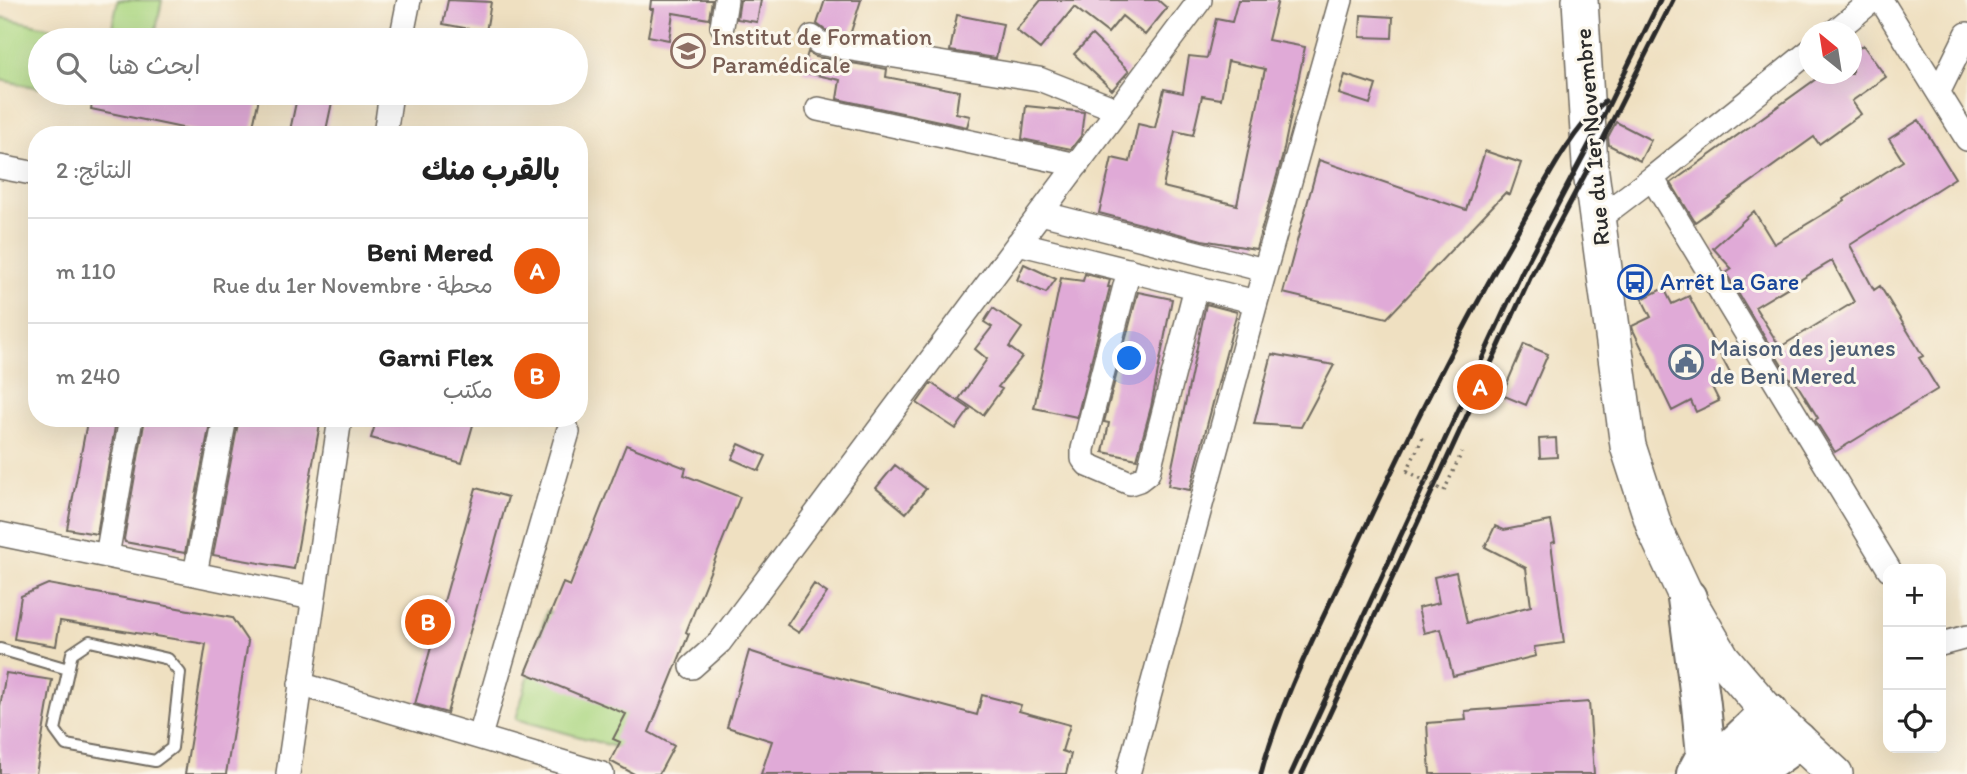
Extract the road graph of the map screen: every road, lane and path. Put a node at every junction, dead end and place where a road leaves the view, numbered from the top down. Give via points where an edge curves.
1 (409, 0) edge
2 (726, 0) edge
3 (1200, 0) edge
4 (1341, 0) edge
5 (1580, 0) edge
6 (1873, 0) edge
7 (1881, 0) edge
8 (1847, 21) edge
9 (722, 26) dead end
10 (403, 28) edge
11 (1967, 34) edge
12 (812, 37) dead end
13 (1799, 60) edge
14 (1939, 91) junction
15 (389, 105) edge
16 (818, 109) dead end
17 (1118, 110) junction
18 (386, 126) edge
19 (1967, 139) edge
20 (1077, 165) junction
21 (0, 167) edge
22 (28, 172) edge
23 (1652, 178) junction
24 (1041, 213) junction
25 (1598, 219) junction
26 (1018, 243) junction
27 (1129, 270) junction
28 (1265, 270) junction
29 (1196, 287) junction
30 (1255, 302) junction
31 (129, 427) edge
32 (223, 427) edge
33 (339, 427) edge
34 (568, 432) dead end
35 (1424, 435) dead end
36 (1462, 452) dead end
37 (0, 534) edge
38 (107, 556) junction
39 (1886, 564) edge
40 (195, 574) junction
41 (312, 598) junction
42 (1686, 598) junction
43 (1967, 637) edge
44 (1946, 643) edge
45 (0, 649) edge
46 (692, 667) dead end
47 (68, 669) junction
48 (300, 684) junction
49 (1769, 713) junction
50 (480, 736) junction
51 (1799, 757) edge
52 (288, 774) edge
53 (602, 774) edge
54 (1128, 774) edge
55 (1696, 774) edge
56 (1705, 774) edge
57 (1751, 774) edge
58 (1769, 774) edge
59 (1835, 774) edge

1 - 10 street
2 - 9 street
3 - 17 street
4 - 28 street
5 - 25 main road, Rue du 1er Novembre via 1586,118
6 - 8 street
7 - 14 street
11 - 14 street
12 - 17 street via 845,48 1039,79
13 - 23 street
14 - 19 street
15 - 18 street
16 - 20 street
17 - 20 street
20 - 24 street
21 - 22 street
23 - 25 street
23 - 39 street
24 - 26 street
24 - 28 street
25 - 42 main road, Rue du 1er Novembre via 1628,446 1656,532
26 - 27 street
26 - 46 street via 720,642
27 - 29 street
27 - 29 street via 1083,458 1088,465 1130,483 1148,473
28 - 30 street
29 - 30 street
30 - 54 street
31 - 38 street
32 - 40 street
33 - 41 street
34 - 50 street
35 - 36 path, bridge via 1407,471 1444,491
37 - 38 street
38 - 40 street
40 - 41 street
41 - 48 street
42 - 49 main road, Rue du 1er Novembre via 1722,658
42 - 55 highway via 1706,755
43 - 44 street
45 - 47 lane
47 - 47 lane via 72,653 90,641 169,659 180,673 172,748 155,761 66,745 55,730
48 - 50 street
48 - 52 street
49 - 51 main road, Rue du 1er Novembre
49 - 56 highway
50 - 53 street
51 - 57 highway
51 - 58 highway
51 - 59 main road, Rue du 1er Novembre

